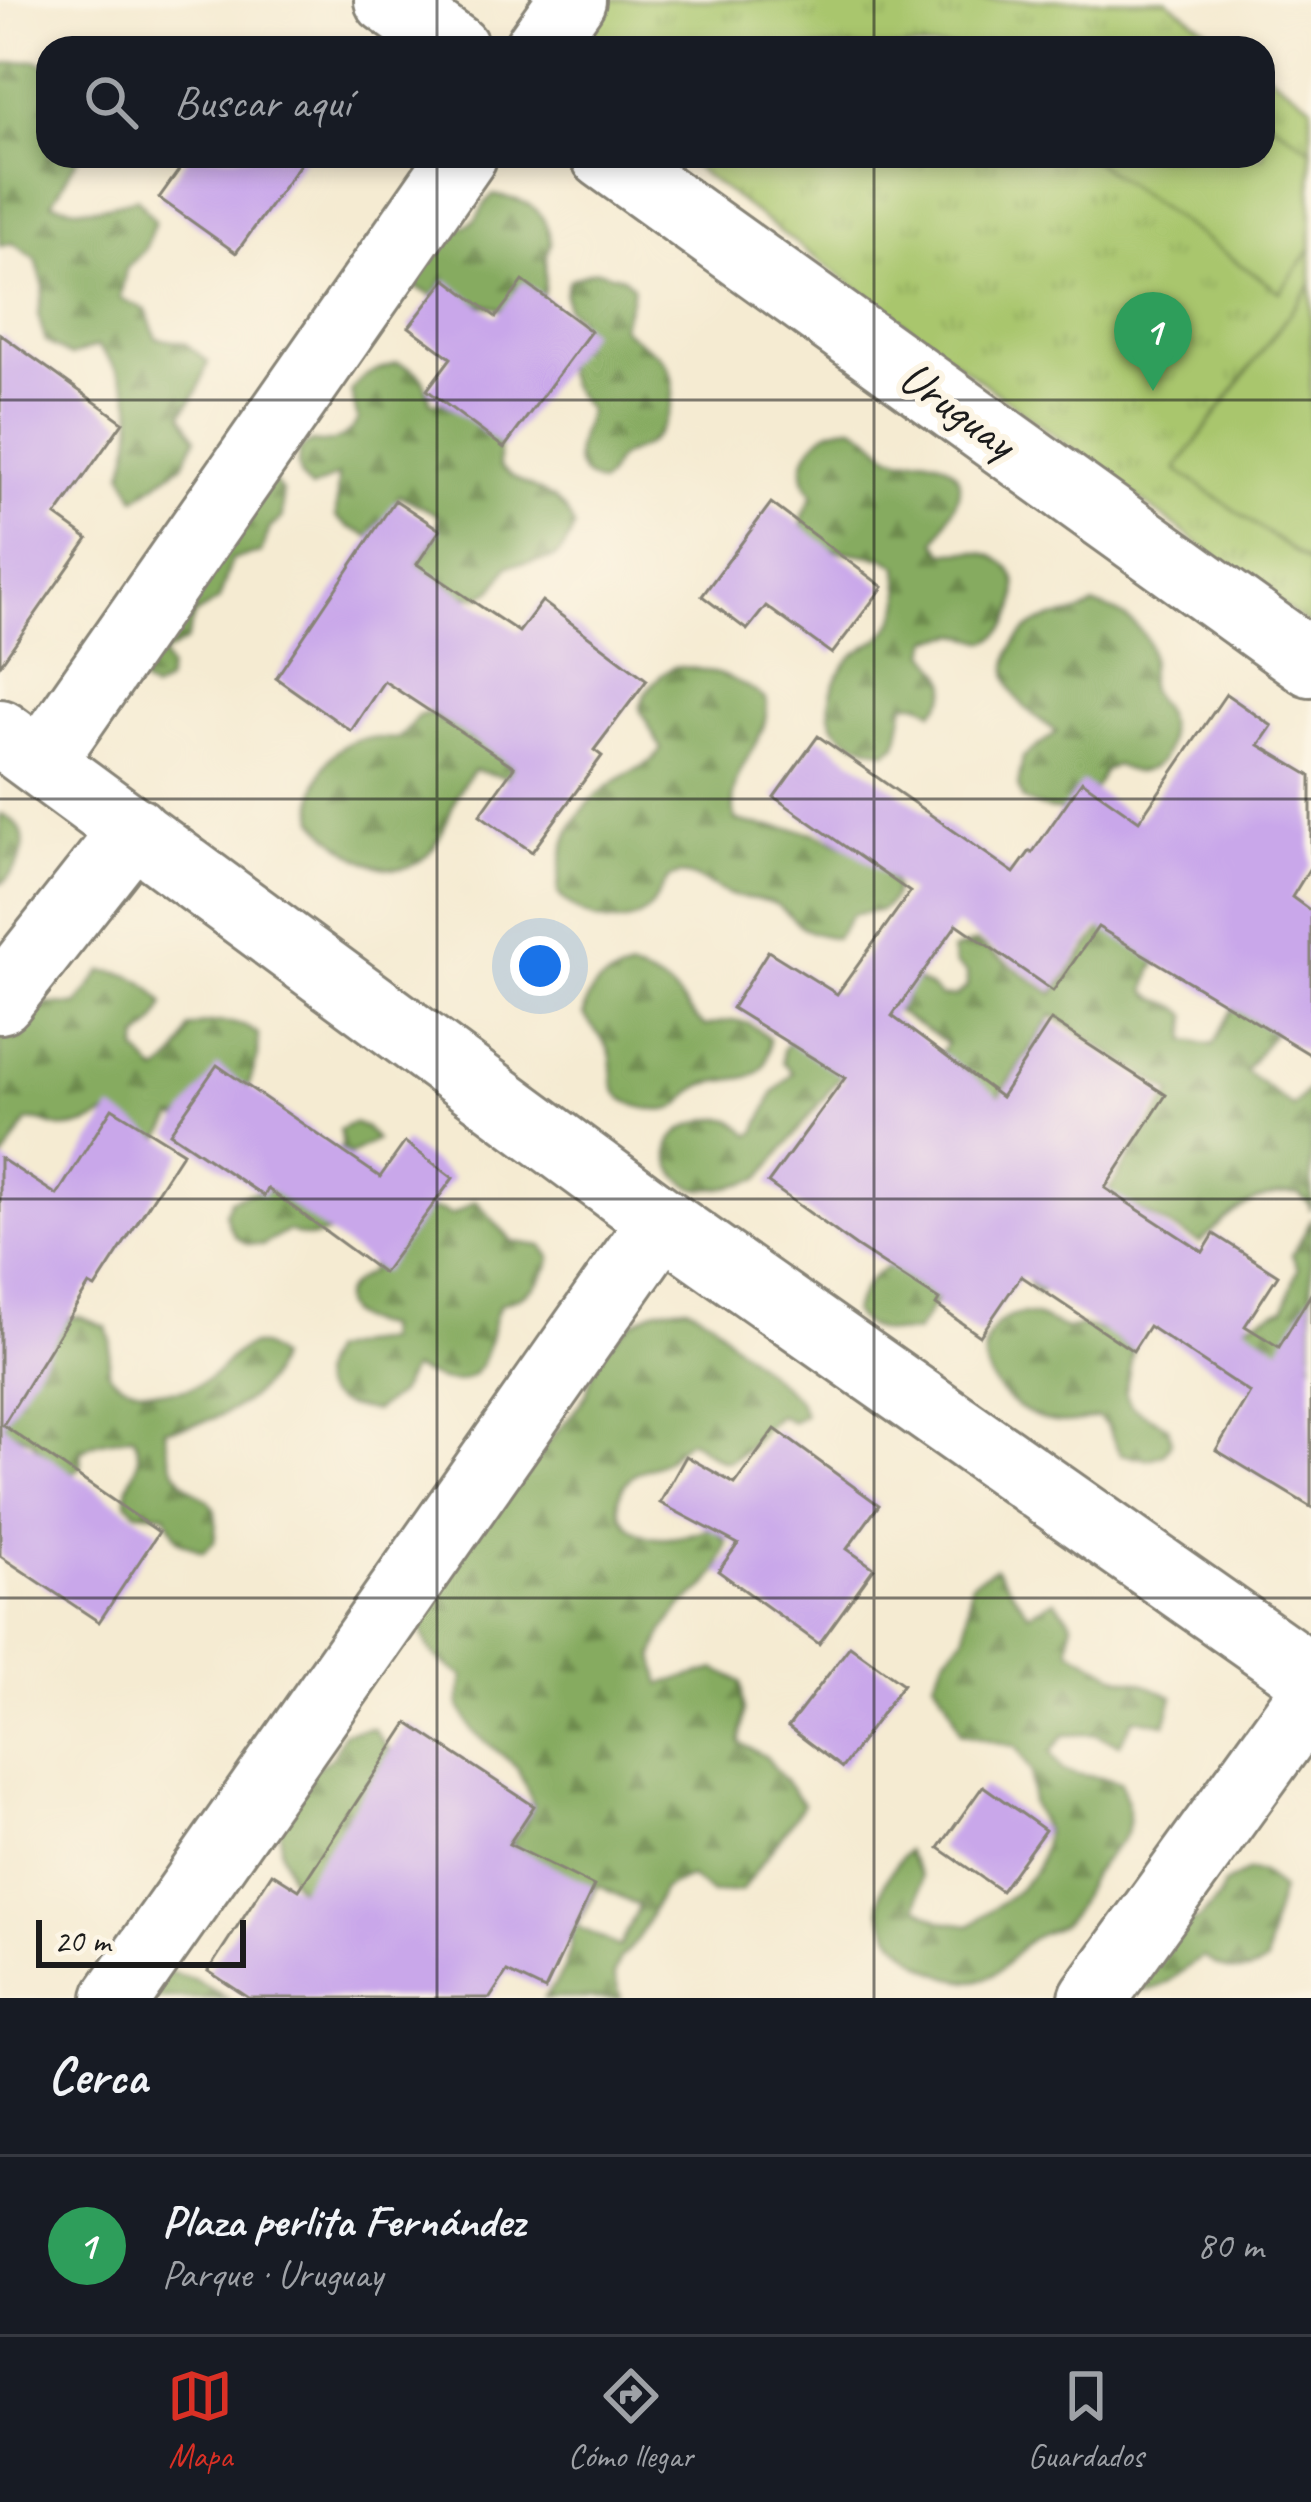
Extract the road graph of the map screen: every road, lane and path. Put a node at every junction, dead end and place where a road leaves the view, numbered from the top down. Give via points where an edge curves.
1 (388, 0) edge
2 (572, 0) edge
3 (438, 36) edge
4 (546, 36) edge
5 (454, 168) edge
6 (622, 168) edge
7 (1311, 663) edge
8 (20, 747) edge
9 (134, 830) junction
10 (0, 1000) edge
11 (662, 1221) junction
12 (1311, 1677) edge
13 (1311, 1696) edge
14 (117, 1998) edge
15 (1094, 1998) edge

1 - 3 street
2 - 4 street
5 - 8 street
6 - 7 street, Uruguay
8 - 9 street
9 - 10 street
9 - 11 street
11 - 12 street
11 - 14 street
13 - 15 street

